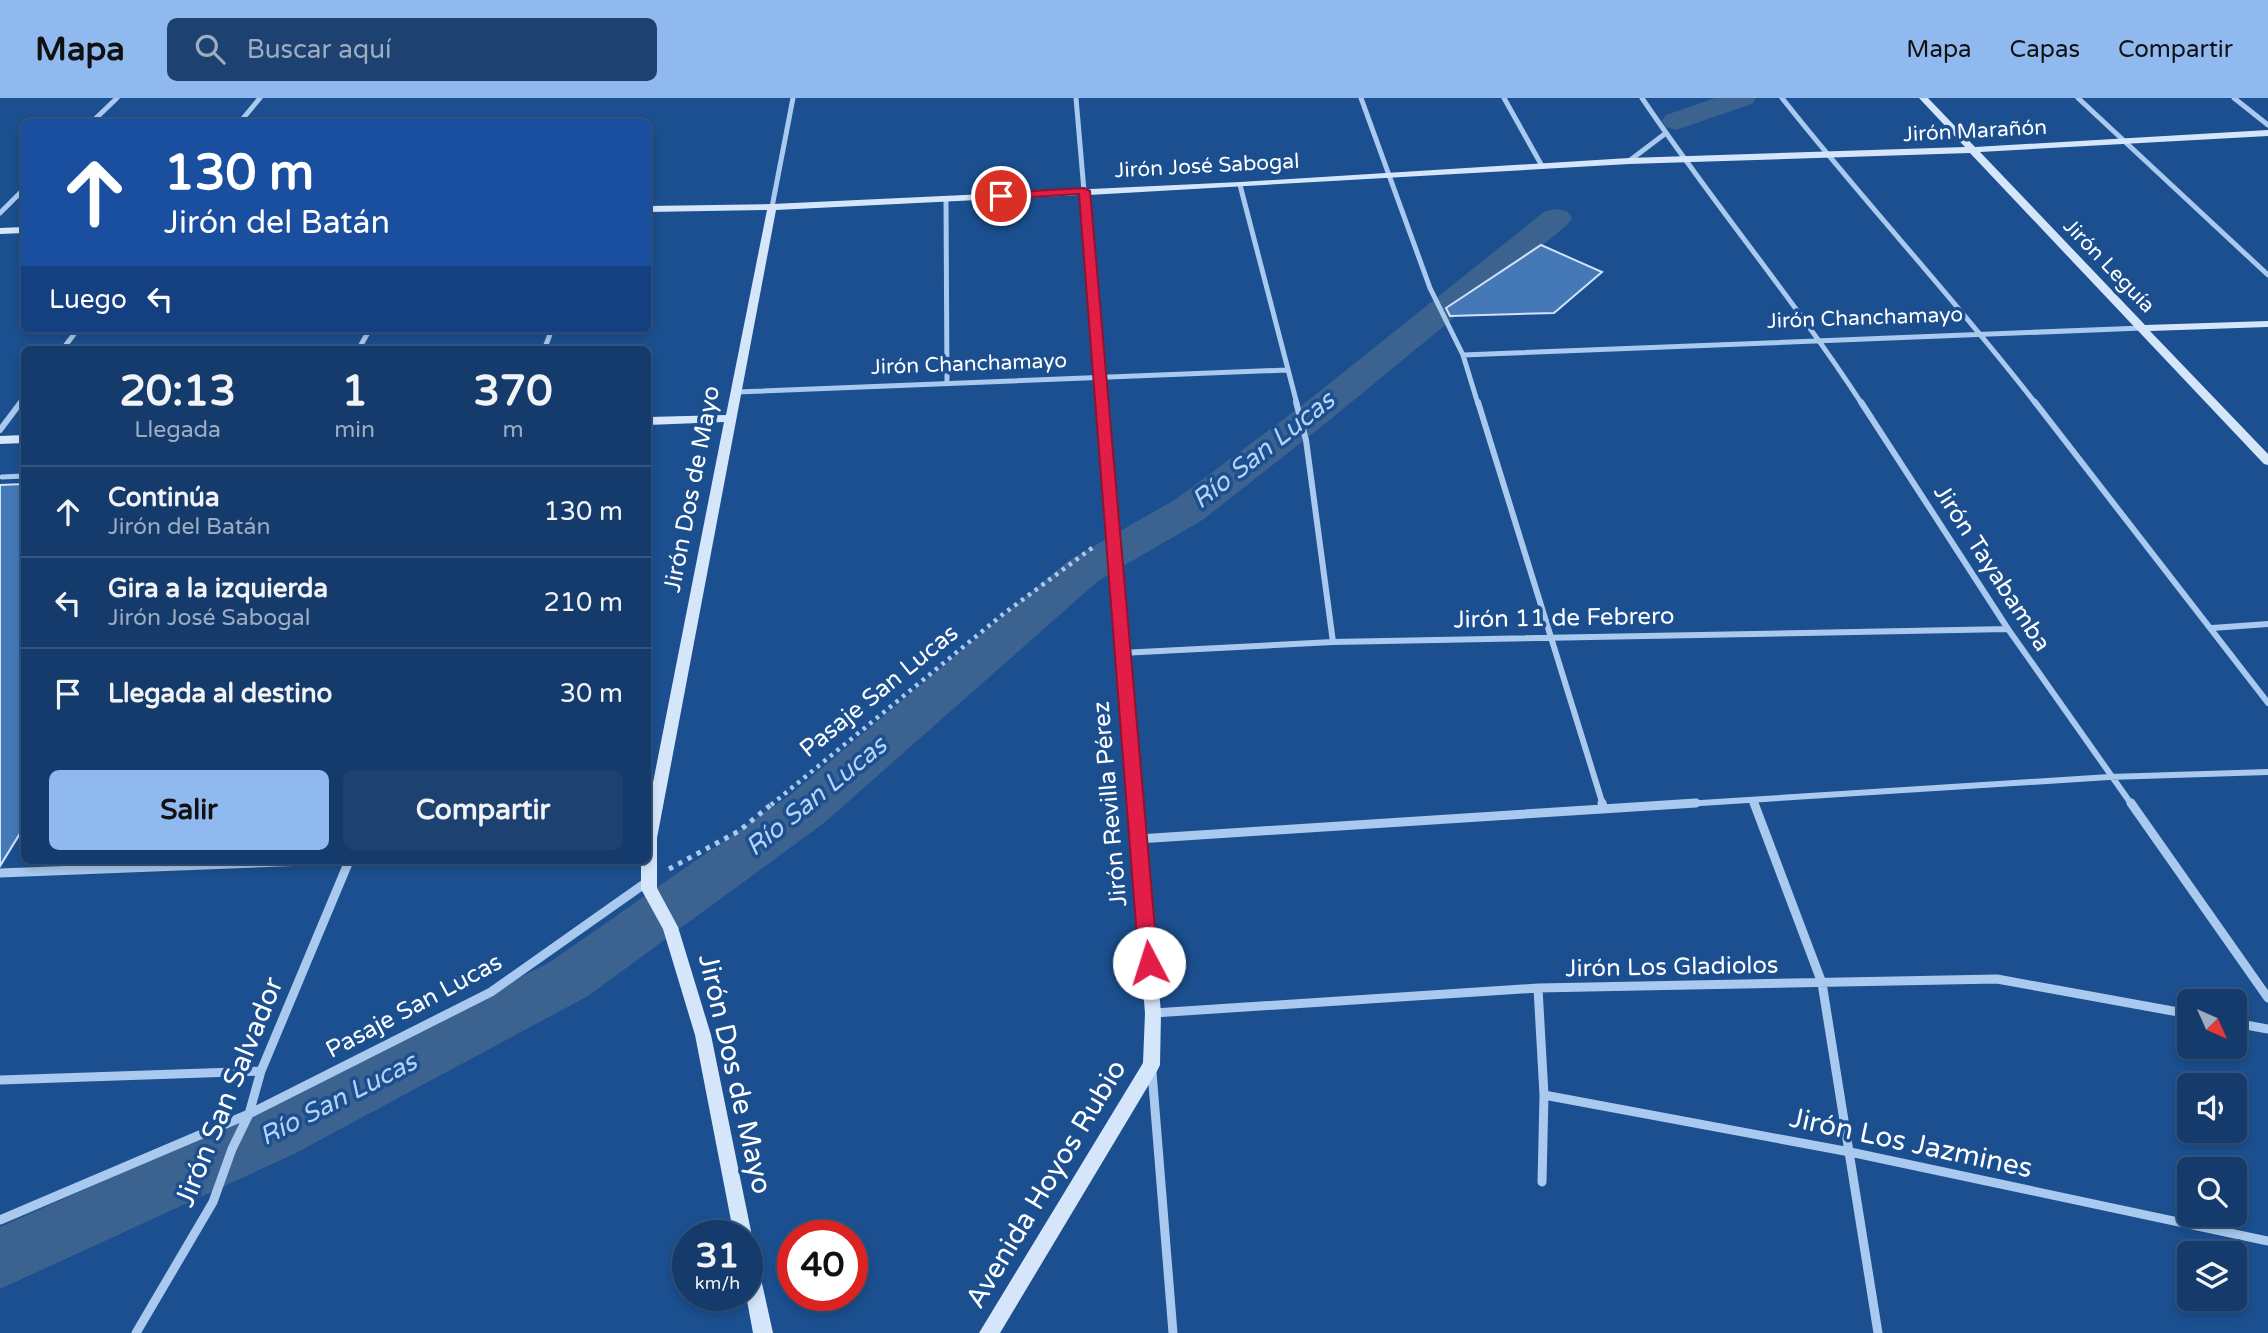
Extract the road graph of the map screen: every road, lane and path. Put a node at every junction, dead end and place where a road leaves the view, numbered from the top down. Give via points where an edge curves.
1 (117, 98) edge
2 (260, 98) edge
3 (793, 98) edge
4 (1076, 98) edge
5 (1362, 98) edge
6 (1504, 98) edge
7 (1642, 98) edge
8 (1782, 98) edge
9 (1923, 98) edge
10 (2078, 98) edge
11 (2234, 98) edge
12 (95, 119) edge
13 (242, 119) edge
14 (2268, 125) edge
15 (1666, 133) junction
16 (2268, 133) edge
17 (2124, 140) junction
18 (1971, 150) junction
19 (1827, 155) junction
20 (1684, 160) junction
21 (1629, 161) junction
22 (1542, 166) junction
23 (1391, 175) junction
24 (1240, 185) junction
25 (1084, 191) junction
26 (21, 192) edge
27 (946, 199) junction
28 (772, 207) junction
29 (651, 209) edge
30 (0, 213) edge
31 (21, 230) edge
32 (0, 232) edge
33 (2268, 275) edge
34 (2268, 324) edge
35 (2142, 328) junction
36 (1982, 334) junction
37 (1819, 338) junction
38 (1463, 355) junction
39 (1287, 370) junction
40 (1099, 379) junction
41 (947, 384) junction
42 (736, 393) junction
43 (21, 402) edge
44 (731, 418) junction
45 (651, 421) edge
46 (0, 430) edge
47 (21, 439) edge
48 (0, 440) edge
49 (2268, 461) edge
50 (21, 476) edge
51 (2, 477) dead end
52 (1112, 539) junction
53 (2268, 624) edge
54 (2212, 628) junction
55 (2008, 629) junction
56 (1550, 637) junction
57 (1333, 642) junction
58 (1121, 653) junction
59 (2268, 703) edge
60 (2268, 772) edge
61 (2109, 777) junction
62 (1753, 800) junction
63 (1604, 809) junction
64 (651, 823) edge
65 (1138, 839) junction
66 (230, 864) edge
67 (348, 864) edge
68 (648, 864) edge
69 (0, 873) edge
70 (648, 885) junction
71 (1822, 983) junction
72 (1538, 988) junction
73 (2268, 999) edge
74 (2177, 1012) edge
75 (1153, 1013) junction
76 (2247, 1025) edge
77 (2268, 1029) edge
78 (1151, 1065) junction
79 (261, 1071) junction
80 (0, 1080) edge
81 (1544, 1095) junction
82 (249, 1114) junction
83 (1850, 1152) junction
84 (1542, 1182) dead end
85 (0, 1220) edge
86 (740, 1220) edge
87 (2268, 1241) edge
88 (758, 1311) edge
89 (136, 1333) edge
90 (763, 1333) edge
91 (989, 1333) edge
92 (1173, 1333) edge
93 (1878, 1333) edge

1 - 12 street
2 - 13 street
3 - 28 street, Jirón Dos de Mayo
4 - 25 street
5 - 23 street
6 - 22 street
7 - 15 street, Jirón Tayabamba
8 - 19 street
9 - 18 street, Jirón Leguía
10 - 17 street
11 - 14 street
15 - 20 street, Jirón Tayabamba
15 - 21 street
16 - 17 street, Jirón Marañón
17 - 18 street, Jirón Marañón
17 - 33 street
18 - 19 street, Jirón Marañón
18 - 35 street, Jirón Leguía
19 - 20 street, Jirón Marañón
19 - 36 street
20 - 21 street, Jirón José Sabogal
20 - 37 street, Jirón Tayabamba
21 - 22 street, Jirón José Sabogal
22 - 23 street, Jirón José Sabogal
23 - 24 street, Jirón José Sabogal
23 - 38 street via 1430,288
24 - 25 street, Jirón José Sabogal
24 - 39 street
25 - 27 street, Jirón José Sabogal
25 - 40 street, Jirón Revilla Pérez
26 - 30 street
27 - 28 street, Jirón José Sabogal
27 - 41 street
28 - 29 street, Jirón José Sabogal
28 - 42 street, Jirón Dos de Mayo
31 - 32 street
34 - 35 street, Jirón Chanchamayo
35 - 36 street, Jirón Chanchamayo
35 - 49 street, Jirón Leguía
36 - 37 street, Jirón Chanchamayo
36 - 54 street
37 - 38 street, Jirón Chanchamayo
37 - 55 street, Jirón Tayabamba
38 - 56 street
39 - 40 street, Jirón Chanchamayo
39 - 57 street via 1306,440
40 - 41 street, Jirón Chanchamayo
40 - 52 street, Jirón Revilla Pérez
41 - 42 street, Jirón Chanchamayo
42 - 44 street, Jirón Dos de Mayo
43 - 46 street
44 - 45 street
44 - 64 street, Jirón Dos de Mayo
47 - 48 street
50 - 51 lane
52 - 58 street, Jirón Revilla Pérez
52 - 70 path, Pasaje San Lucas via 1002,615 740,831
53 - 54 street
54 - 59 street
55 - 56 street, Jirón 11 de Febrero
55 - 61 street, Jirón Tayabamba
56 - 57 street, Jirón 11 de Febrero
56 - 63 street
57 - 58 street, Jirón 11 de Febrero
58 - 65 street, Jirón Revilla Pérez
60 - 61 street
61 - 62 street
61 - 73 street, Jirón Tayabamba
62 - 63 street
62 - 71 street
63 - 65 street
65 - 75 street, Jirón Revilla Pérez
66 - 69 street
67 - 79 street, Jirón San Salvador
68 - 70 street, Jirón Dos de Mayo
70 - 82 street, Pasaje San Lucas via 491,992
70 - 86 street, Jirón Dos de Mayo via 670,927 703,1035
71 - 72 street, Jirón Los Gladiolos
71 - 74 street, Jirón Los Gladiolos via 1997,979
71 - 83 street
72 - 75 street, Jirón Los Gladiolos
72 - 81 street
75 - 78 street, Jirón Revilla Pérez
76 - 77 street
78 - 91 street, Avenida Hoyos Rubio
78 - 92 street, Jirón Revilla Pérez
79 - 80 street
79 - 82 street, Jirón San Salvador
81 - 83 street, Jirón Los Jazmines
81 - 84 street
82 - 85 street, Pasaje San Lucas
82 - 89 street, Jirón San Salvador via 213,1202
83 - 87 street, Jirón Los Jazmines
83 - 93 street
88 - 90 street

